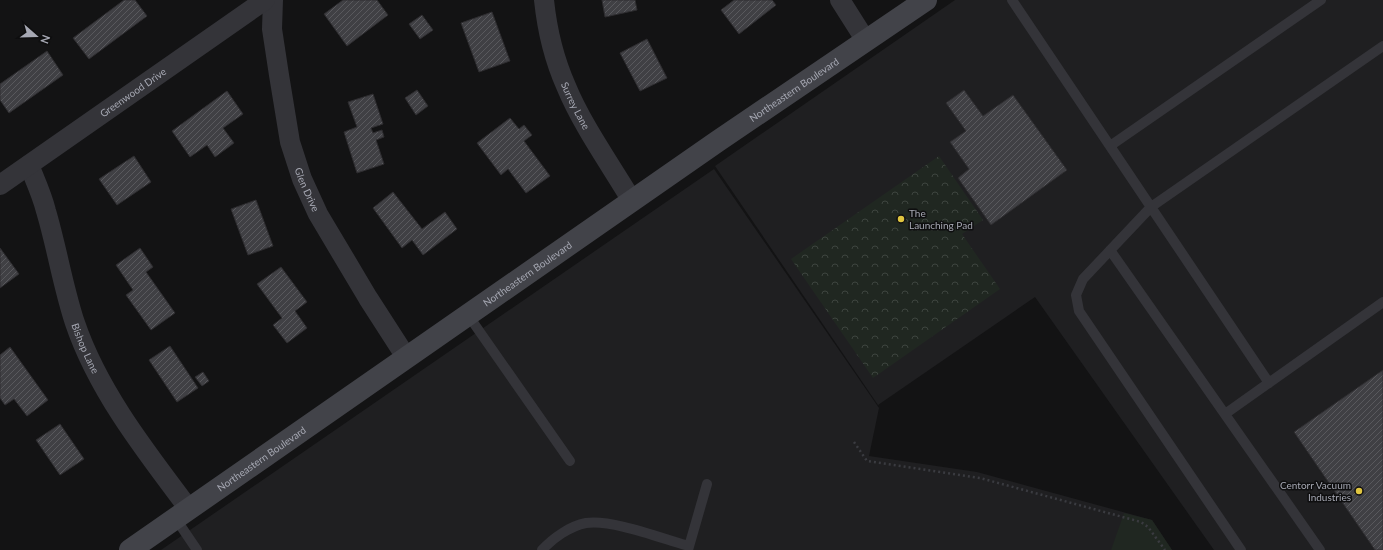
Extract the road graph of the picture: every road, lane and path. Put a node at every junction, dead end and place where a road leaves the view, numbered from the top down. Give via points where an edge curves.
1 (265, 0) edge
2 (273, 0) edge
3 (544, 0) edge
4 (840, 0) edge
5 (926, 0) edge
6 (1012, 0) edge
7 (1321, 0) edge
8 (866, 41) junction
9 (1383, 46) edge
10 (1110, 146) junction
11 (29, 165) junction
12 (0, 185) edge
13 (632, 201) junction
14 (1151, 207) junction
15 (1110, 250) junction
16 (1383, 302) edge
17 (468, 315) junction
18 (406, 357) junction
19 (1269, 383) junction
20 (1225, 414) junction
21 (854, 442) dead end
22 (570, 461) dead end
23 (707, 484) dead end
24 (182, 514) junction
25 (688, 548) edge
26 (130, 550) edge
27 (197, 550) edge
28 (542, 550) edge
29 (1165, 550) edge
30 (1241, 550) edge
31 (1320, 550) edge

1 - 11 street, Greenwood Drive
2 - 18 street, Glen Drive via 272,29 279,76 290,142 302,179 318,214
3 - 13 street, Surrey Lane via 554,53 566,87
4 - 8 street
5 - 8 street, Northeastern Boulevard
6 - 10 lane
7 - 10 lane
8 - 13 street, Northeastern Boulevard
9 - 14 lane
10 - 14 lane
11 - 12 street, Greenwood Drive
11 - 24 street, Bishop Lane via 46,209 75,322 86,350 98,375
13 - 17 street, Northeastern Boulevard
14 - 15 lane
14 - 19 lane
15 - 20 lane
15 - 30 lane via 1083,279 1076,295 1079,311
16 - 19 lane
17 - 18 street, Northeastern Boulevard
17 - 22 lane
18 - 24 street, Northeastern Boulevard
19 - 20 lane
20 - 31 lane
21 - 29 path via 867,461 980,478 1141,522 1148,527
23 - 25 lane
24 - 26 street, Northeastern Boulevard
24 - 27 lane
25 - 28 lane via 627,528 587,523 569,529

